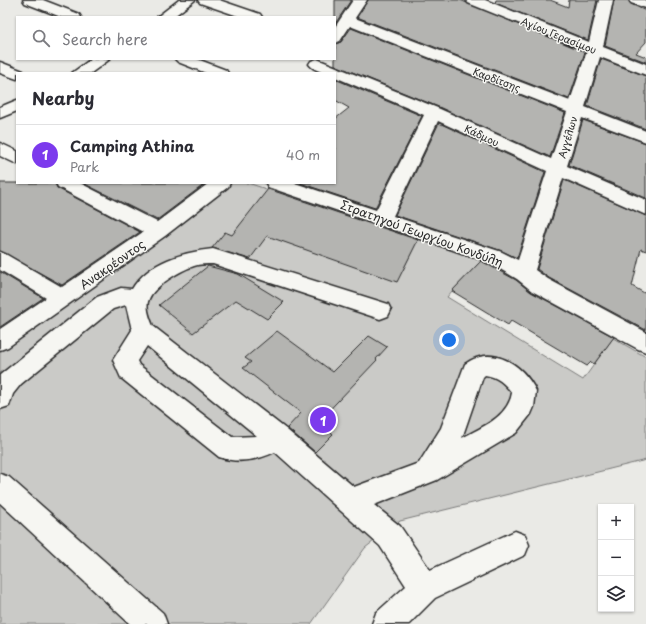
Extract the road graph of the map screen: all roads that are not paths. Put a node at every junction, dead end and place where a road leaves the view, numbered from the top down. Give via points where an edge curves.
1 (30, 0) edge
2 (188, 0) edge
3 (205, 0) edge
4 (360, 0) edge
5 (473, 0) edge
6 (606, 0) edge
7 (636, 0) edge
8 (488, 3) edge
9 (646, 4) edge
10 (71, 16) edge
11 (165, 16) edge
12 (252, 16) edge
13 (347, 20) junction
14 (336, 36) edge
15 (595, 49) junction
16 (100, 60) edge
17 (186, 60) edge
18 (316, 65) edge
19 (0, 67) edge
20 (646, 70) edge
21 (82, 72) edge
22 (217, 72) edge
23 (333, 72) edge
24 (336, 73) edge
25 (16, 74) edge
26 (16, 106) edge
27 (575, 110) junction
28 (434, 113) junction
29 (0, 114) edge
30 (646, 137) edge
31 (0, 149) edge
32 (16, 157) edge
33 (557, 169) junction
34 (67, 184) edge
35 (220, 184) edge
36 (278, 184) edge
37 (646, 208) edge
38 (382, 218) junction
39 (158, 231) junction
40 (0, 260) edge
41 (524, 272) junction
42 (63, 298) junction
43 (138, 298) junction
44 (380, 310) dead end
45 (144, 331) junction
46 (0, 341) edge
47 (646, 343) edge
48 (0, 399) edge
49 (278, 438) junction
50 (428, 472) dead end
51 (0, 486) edge
52 (351, 502) junction
53 (516, 545) dead end
54 (425, 588) junction
55 (152, 624) edge
56 (387, 624) edge

1 - 10 street
2 - 11 street
3 - 12 street
4 - 13 street
5 - 8 street, Αγίου Γερασίμου
6 - 15 street, Αγγέλων
7 - 9 street
8 - 15 street, Αγίου Γερασίμου
13 - 14 street
13 - 27 street, Καρδίτσης
15 - 20 street, Αγίου Γερασίμου
15 - 27 street, Αγγέλων
16 - 21 street
17 - 22 street
18 - 23 street, Κάδμου
19 - 25 street
24 - 28 street, Κάδμου
26 - 29 street
27 - 30 street, Καρδίτσης
27 - 33 street, Αγγέλων
28 - 33 street, Κάδμου
28 - 38 street
31 - 32 street
33 - 37 street, Κάδμου
33 - 41 street, Αγγέλων
34 - 39 street
35 - 39 street, Ανακρέοντος
36 - 38 street, Στρατηγού Γεωργίου Κονδύλη
38 - 41 street, Στρατηγού Γεωργίου Κονδύλη via 495,257
39 - 42 street, Ανακρέοντος
40 - 42 street
41 - 47 street, Στρατηγού Γεωργίου Κονδύλη via 540,285
42 - 46 street, Ανακρέοντος
43 - 44 street via 146,286 173,266 194,258 214,256
43 - 45 street via 136,309
43 - 48 street via 121,296 105,303 13,377 2,390
45 - 49 street
45 - 49 street via 125,360 129,371 228,449 257,448
49 - 52 street
50 - 52 street
51 - 55 street
52 - 54 street via 390,536
53 - 54 street
54 - 56 street

